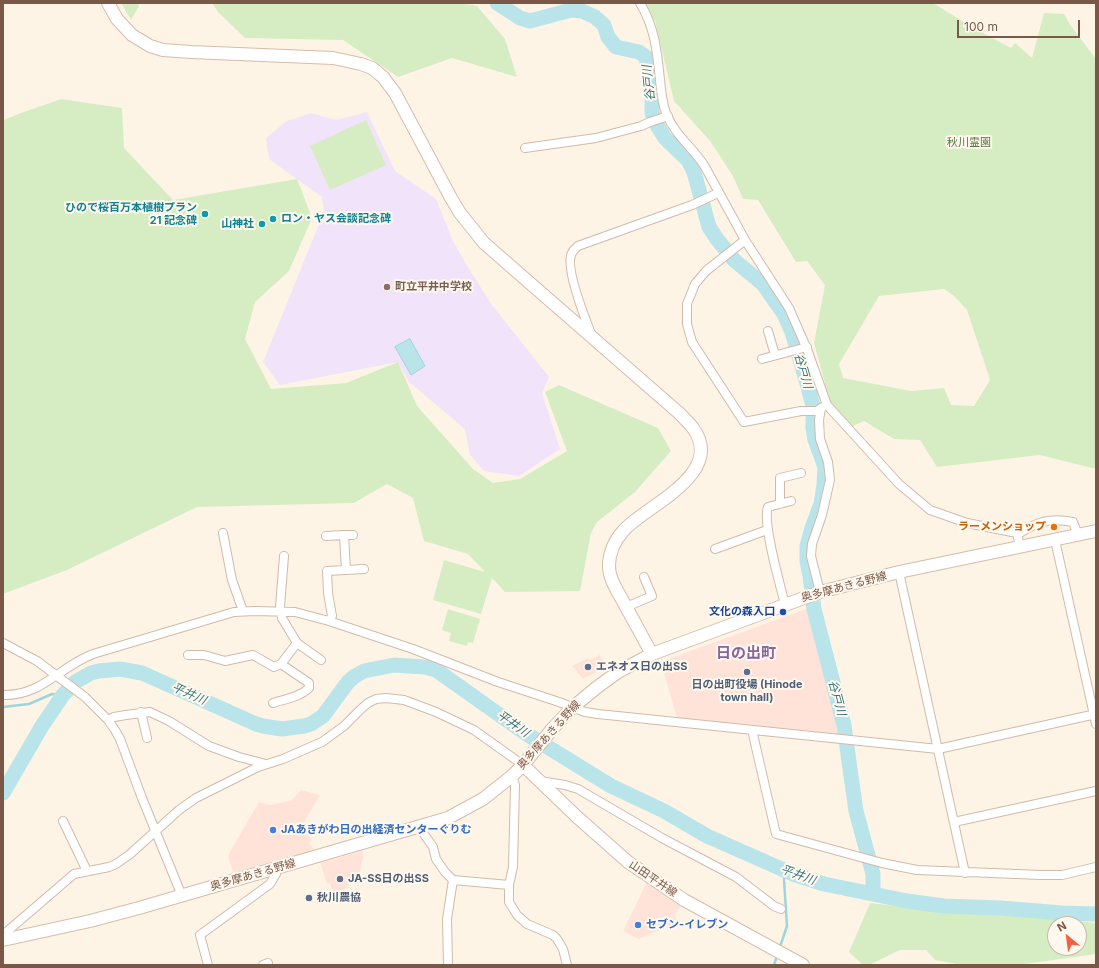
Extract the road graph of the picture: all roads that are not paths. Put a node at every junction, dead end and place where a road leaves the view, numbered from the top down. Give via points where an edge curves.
1 (108, 3) edge
2 (640, 3) edge
3 (668, 116) junction
4 (525, 148) dead end
5 (718, 192) junction
6 (745, 240) junction
7 (768, 331) dead end
8 (593, 339) junction
9 (804, 348) junction
10 (774, 355) junction
11 (762, 358) dead end
12 (824, 406) junction
13 (801, 473) dead end
14 (791, 501) dead end
15 (780, 504) junction
16 (767, 530) junction
17 (1096, 531) edge
18 (223, 532) dead end
19 (1018, 534) junction
20 (1078, 535) junction
21 (326, 536) dead end
22 (1055, 540) junction
23 (1020, 547) junction
24 (715, 549) dead end
25 (284, 556) dead end
26 (364, 569) dead end
27 (346, 570) junction
28 (899, 572) junction
29 (644, 577) dead end
30 (820, 592) junction
31 (785, 604) junction
32 (626, 606) junction
33 (243, 611) junction
34 (281, 611) junction
35 (329, 621) junction
36 (3, 643) edge
37 (297, 643) junction
38 (652, 654) junction
39 (188, 655) dead end
40 (321, 660) dead end
41 (281, 664) junction
42 (58, 677) junction
43 (3, 695) edge
44 (273, 703) dead end
45 (572, 708) junction
46 (141, 712) junction
47 (1095, 714) edge
48 (108, 720) junction
49 (1096, 724) edge
50 (752, 730) junction
51 (147, 738) dead end
52 (938, 749) junction
53 (526, 762) junction
54 (267, 764) junction
55 (512, 776) junction
56 (540, 781) junction
57 (1096, 791) edge
58 (63, 821) dead end
59 (954, 822) junction
60 (419, 827) junction
61 (156, 832) junction
62 (1096, 867) edge
63 (274, 869) junction
64 (87, 871) junction
65 (965, 872) junction
66 (453, 880) junction
67 (509, 885) junction
68 (182, 896) junction
69 (779, 908) dead end
70 (3, 935) edge
71 (3, 940) edge
72 (208, 965) edge
73 (448, 965) edge
74 (567, 965) edge
75 (803, 965) edge

1 - 8 main road via 132,35 150,46 163,50 333,58 372,68 383,77 395,93 451,198 471,228 484,243
2 - 3 street via 655,37 662,102
3 - 4 street via 596,138
3 - 5 street via 680,137 699,158
5 - 6 street
5 - 8 street via 692,205 578,246 571,253 573,280
6 - 9 street via 789,308
6 - 12 street via 706,271 695,284 687,304 687,324 692,342 744,422 801,411 817,411
7 - 10 street
8 - 32 main road via 687,421 699,440 701,451 695,470 688,479 625,529 612,548 609,568 613,582
9 - 10 street
9 - 12 street
10 - 11 street
12 - 19 street via 899,484 930,510 967,523
12 - 30 street via 819,420 820,439 828,462 830,480 811,556
13 - 15 street via 780,478
14 - 15 street
15 - 16 street via 768,507
16 - 24 street
16 - 31 street
17 - 20 main road, 奥多摩あきる野線
18 - 33 street via 232,580
19 - 20 street via 1032,525 1061,519 1073,522
19 - 23 street
20 - 22 main road, 奥多摩あきる野線
21 - 27 street via 349,535
22 - 23 main road, 奥多摩あきる野線
22 - 47 street
23 - 28 main road, 奥多摩あきる野線
25 - 34 street
26 - 27 street
27 - 35 street via 327,571 332,616
28 - 30 main road, 奥多摩あきる野線
28 - 52 street
29 - 32 street via 652,596
30 - 31 main road, 奥多摩あきる野線
31 - 38 main road, 奥多摩あきる野線
32 - 38 main road
33 - 34 street
33 - 42 street via 93,654 82,658
34 - 35 street
34 - 37 street via 282,618
35 - 45 street
36 - 42 street via 29,656
37 - 40 street
37 - 41 street
38 - 45 main road, 奥多摩あきる野線 via 618,672
39 - 41 street via 204,655 225,661 253,655 274,667
41 - 44 street via 309,683 309,688
42 - 43 street via 35,690 17,695
42 - 48 street via 85,697
45 - 50 street via 591,713
45 - 53 main road, 奥多摩あきる野線
46 - 48 street
46 - 51 street
46 - 54 street via 150,712 158,716 208,746 239,758
47 - 49 street
47 - 52 street
48 - 61 street via 120,739
50 - 52 street
50 - 65 street via 776,834 904,868
52 - 59 street
53 - 54 street via 460,723 415,703 386,698 368,703 344,726 322,742 283,760
53 - 55 main road, 奥多摩あきる野線
53 - 56 main road, 山田平井線
54 - 61 street via 196,798
55 - 60 main road, 奥多摩あきる野線 via 468,808 448,818
55 - 67 street via 515,800 513,867
56 - 69 street via 578,788 662,838 736,877
56 - 75 main road, 山田平井線 via 628,862 648,876 684,900
57 - 59 street
58 - 64 street
59 - 65 street
60 - 63 main road, 奥多摩あきる野線
60 - 66 street via 433,847 436,859
61 - 64 street via 116,864
61 - 68 street
62 - 65 street via 1062,875
63 - 68 main road, 奥多摩あきる野線
63 - 72 street via 276,874 270,884 200,935
64 - 70 street via 74,874
66 - 67 street
66 - 73 street via 447,919
67 - 74 street via 509,902 516,915 526,924 553,935 563,949
68 - 71 main road, 奥多摩あきる野線 via 90,922

